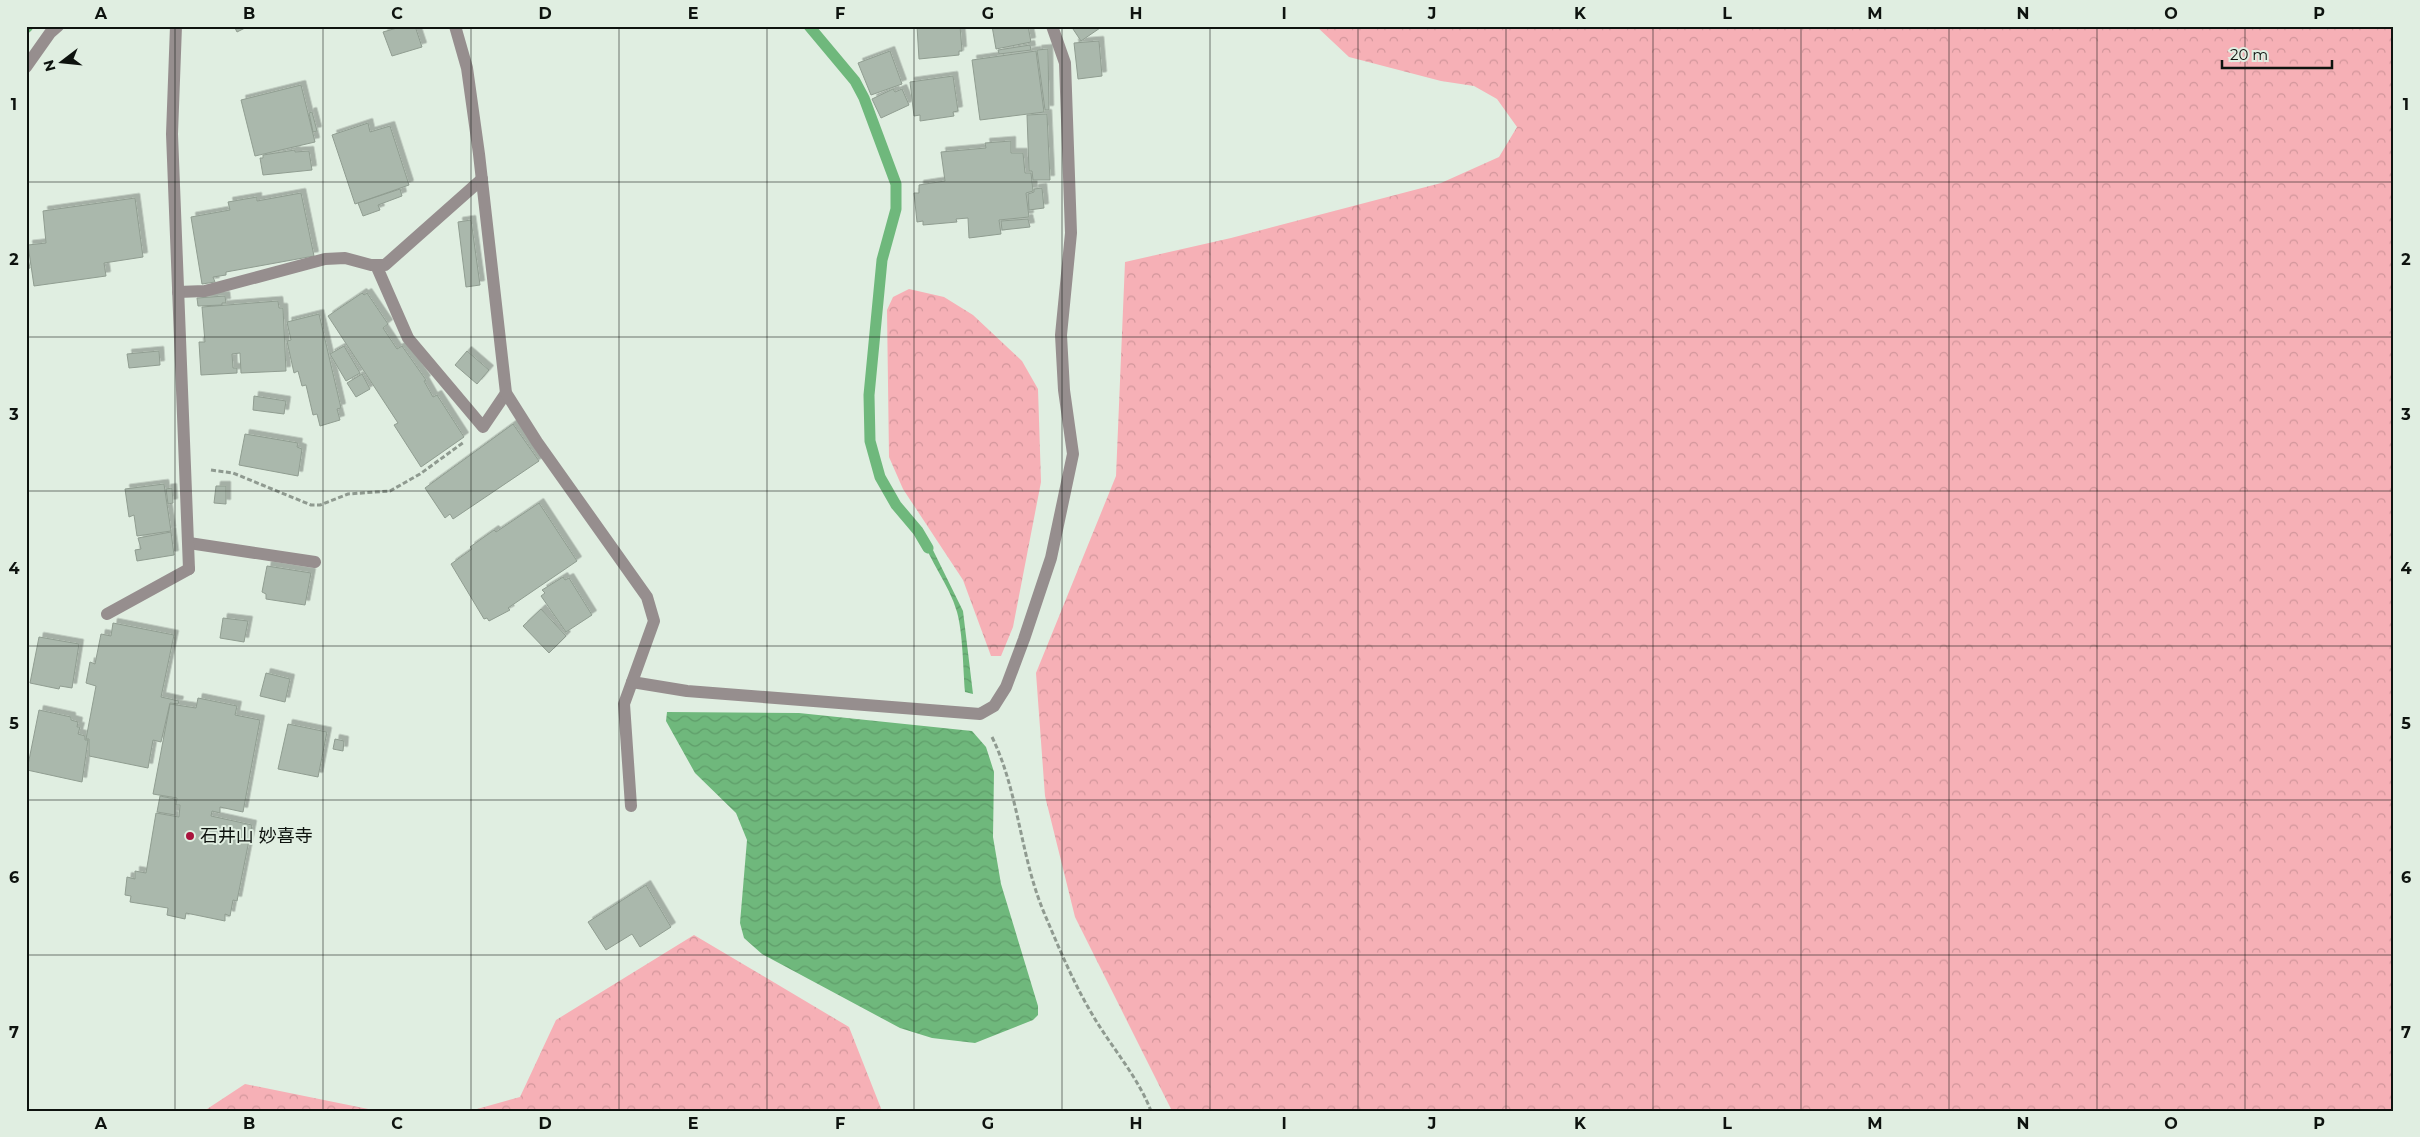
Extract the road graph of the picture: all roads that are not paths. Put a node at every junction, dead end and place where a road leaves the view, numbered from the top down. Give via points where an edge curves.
1 (58, 26) edge
2 (176, 26) edge
3 (455, 26) edge
4 (1052, 26) edge
5 (26, 66) edge
6 (482, 179) junction
7 (376, 265) junction
8 (178, 292) junction
9 (506, 393) junction
10 (189, 543) junction
11 (315, 562) dead end
12 (107, 614) dead end
13 (632, 682) junction
14 (631, 806) dead end

1 - 5 street
2 - 8 street via 172,134
3 - 6 street via 466,68
4 - 13 street via 1065,63 1071,233 1061,335 1072,454 1051,558 1006,687 994,706 980,714 686,691
6 - 7 street via 386,265
6 - 9 street
7 - 8 street via 345,258 325,259 205,292
7 - 9 street via 408,338 483,427
8 - 10 street
9 - 13 street via 647,597 654,621
10 - 11 street
10 - 12 street via 189,569
13 - 14 street via 624,704

